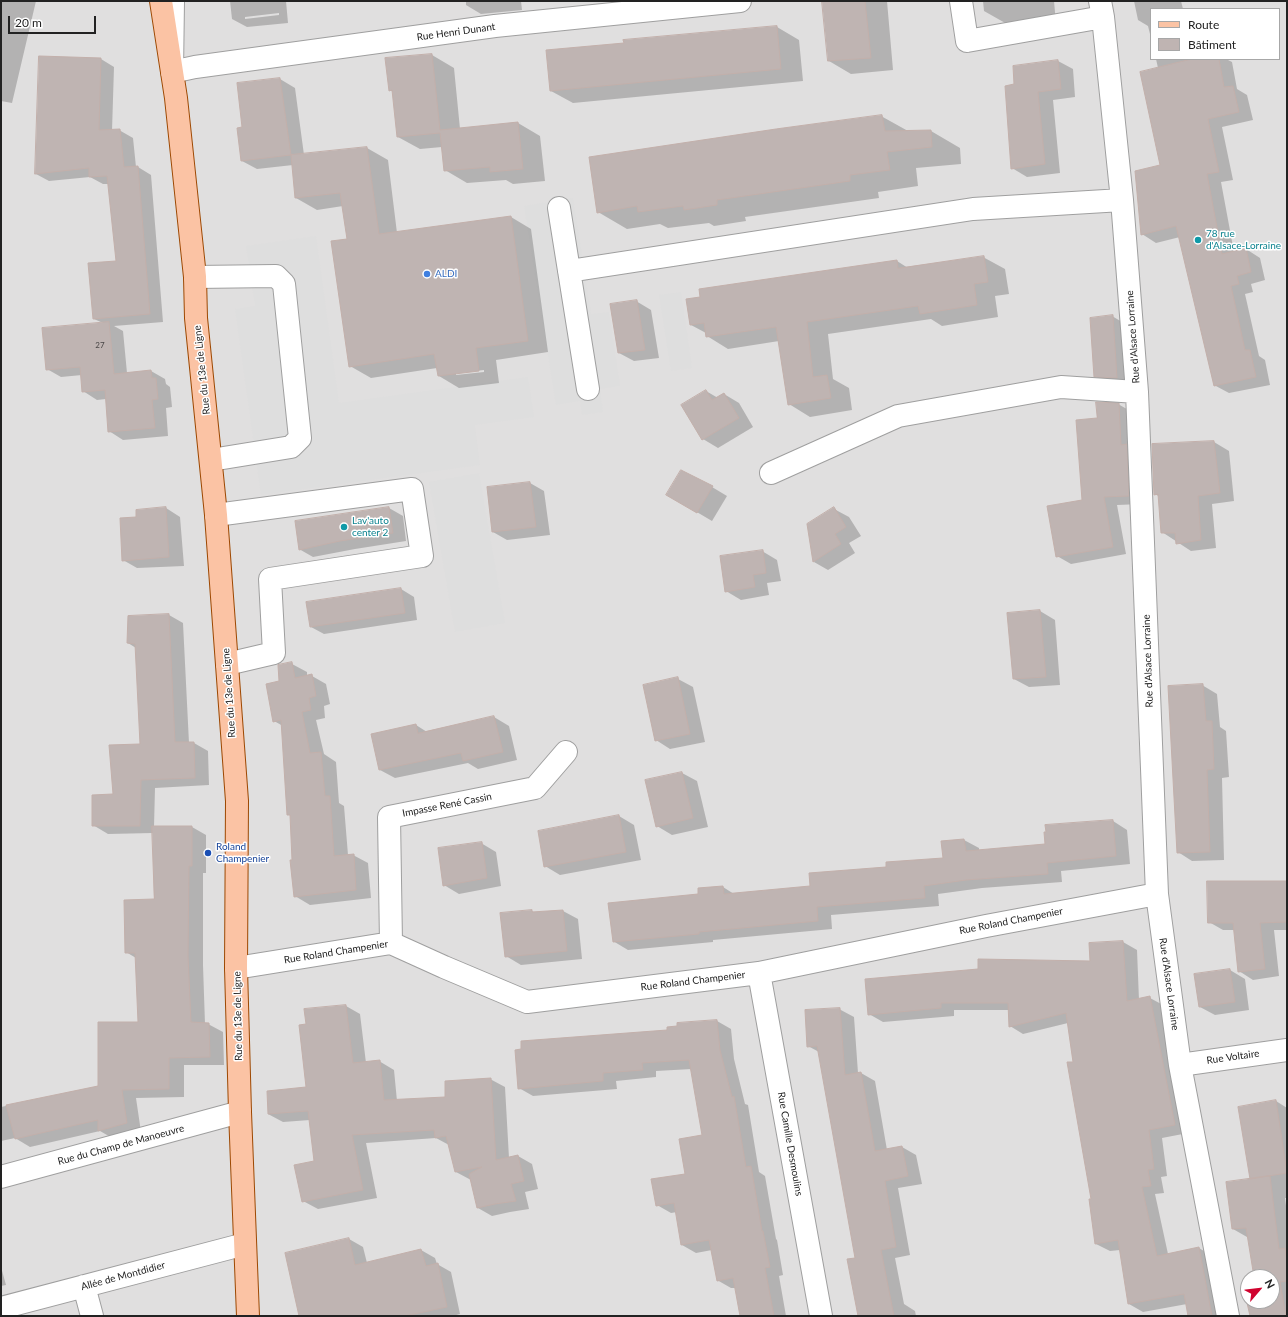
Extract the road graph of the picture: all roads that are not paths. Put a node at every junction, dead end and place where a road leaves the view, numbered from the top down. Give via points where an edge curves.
1 (161, 1) edge
2 (173, 1) edge
3 (740, 1) edge
4 (961, 1) edge
5 (1101, 9) edge
6 (172, 72) junction
7 (1122, 200) junction
8 (559, 208) dead end
9 (569, 271) junction
10 (196, 277) junction
11 (588, 389) dead end
12 (1137, 392) junction
13 (211, 460) junction
14 (771, 473) dead end
15 (216, 515) junction
16 (227, 664) junction
17 (566, 752) dead end
18 (1157, 894) junction
19 (392, 943) junction
20 (236, 968) junction
21 (759, 973) junction
22 (1287, 1050) edge
23 (1180, 1065) junction
24 (240, 1112) junction
25 (1, 1178) edge
26 (245, 1244) junction
27 (84, 1286) junction
28 (1, 1308) edge
29 (92, 1316) edge
30 (248, 1316) edge
31 (821, 1316) edge
32 (1228, 1316) edge

1 - 6 main road, Rue du 13e de Ligne
2 - 6 street, Rue du 13e de Ligne
3 - 6 street, Rue Henri Dunant via 495,26
4 - 5 street via 967,41
5 - 7 street, Rue d'Alsace Lorraine
6 - 10 main road, Rue du 13e de Ligne
7 - 9 street via 973,209
7 - 12 street, Rue d'Alsace Lorraine
8 - 9 street
9 - 11 street
10 - 13 main road, Rue du 13e de Ligne via 196,318
10 - 13 street via 276,276 284,284 300,438 291,448
12 - 14 street via 1061,387 898,416
12 - 18 street, Rue d'Alsace Lorraine
13 - 15 main road, Rue du 13e de Ligne
15 - 16 main road, Rue du 13e de Ligne
15 - 16 street via 412,489 422,556 270,579 274,653
16 - 20 main road, Rue du 13e de Ligne via 237,801
17 - 19 street, Impasse René Cassin via 535,788 389,817
18 - 21 street, Rue Roland Champenier
18 - 23 street, Rue d'Alsace Lorraine
19 - 20 street, Rue Roland Champenier
19 - 21 street, Rue Roland Champenier via 444,968 527,1002
20 - 24 main road, Rue du 13e de Ligne
21 - 31 street, Rue Camille Desmoulins
22 - 23 street, Rue Voltaire
23 - 32 street, Rue d'Alsace Lorraine
24 - 25 street, Rue du Champ de Manoeuvre
24 - 26 main road, Rue du 13e de Ligne
26 - 27 street, Allée de Montdidier
26 - 30 main road, Rue du 13e de Ligne
27 - 28 street, Allée de Montdidier
27 - 29 street

